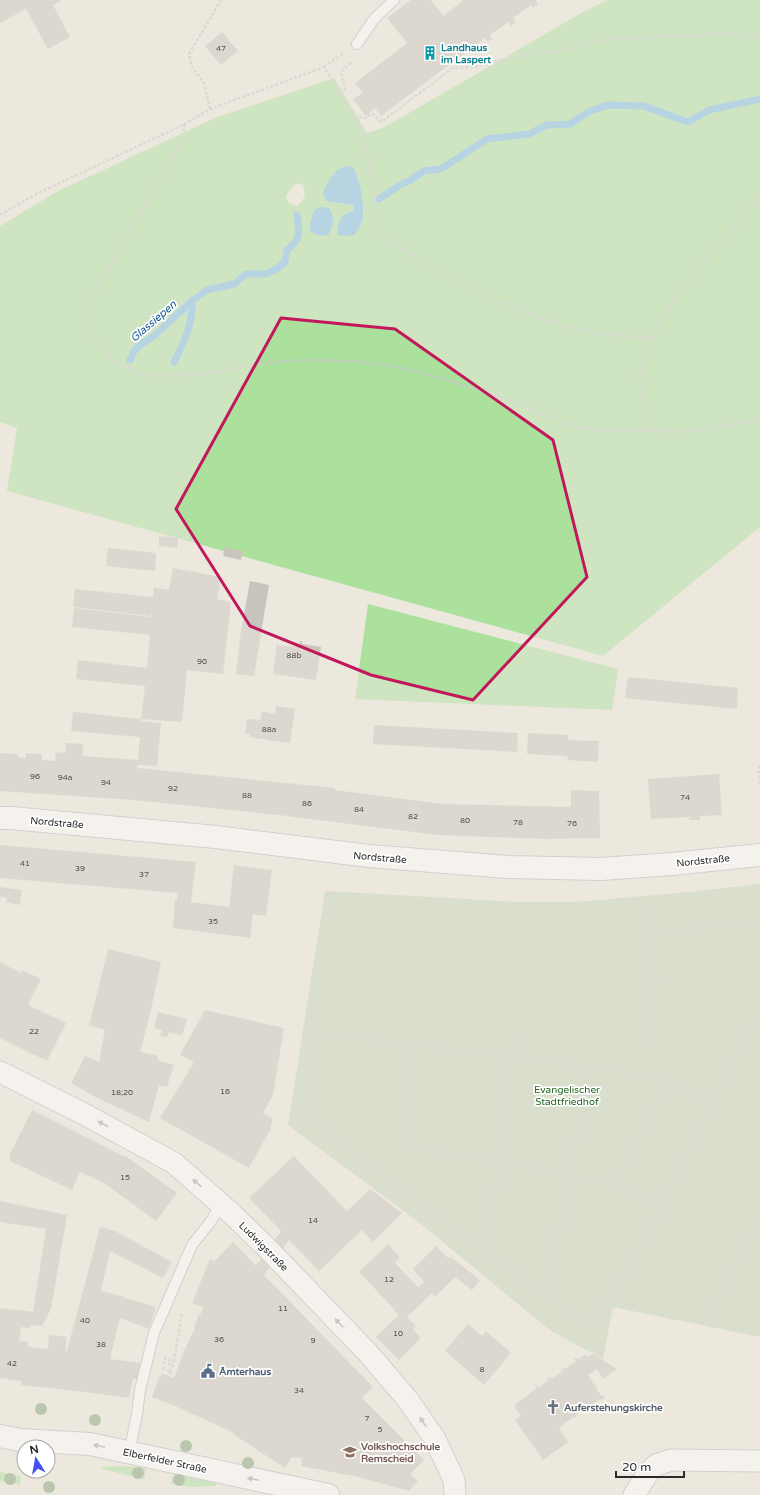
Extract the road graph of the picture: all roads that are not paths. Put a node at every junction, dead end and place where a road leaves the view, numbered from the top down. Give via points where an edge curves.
1 (394, 0) edge
2 (357, 44) road end
3 (0, 818) edge
4 (760, 854) edge
5 (0, 1072) edge
6 (221, 1204) junction
7 (0, 1436) edge
8 (129, 1453) junction
9 (760, 1461) edge
10 (328, 1495) edge
11 (455, 1495) edge
12 (634, 1495) edge

1 - 2 lane via 374,19
3 - 4 street, Nordstraße via 216,838 369,856 508,867 601,869
6 -> 5 street, Ludwigstraße via 174,1163
6 - 8 lane via 192,1245 154,1333 140,1390
11 -> 6 street, Ludwigstraße via 454,1480 435,1438 408,1400 368,1353
8 -> 7 street, Elberfelder Straße via 90,1444 20,1440
10 -> 8 street, Elberfelder Straße
9 - 12 street via 671,1460 656,1465

